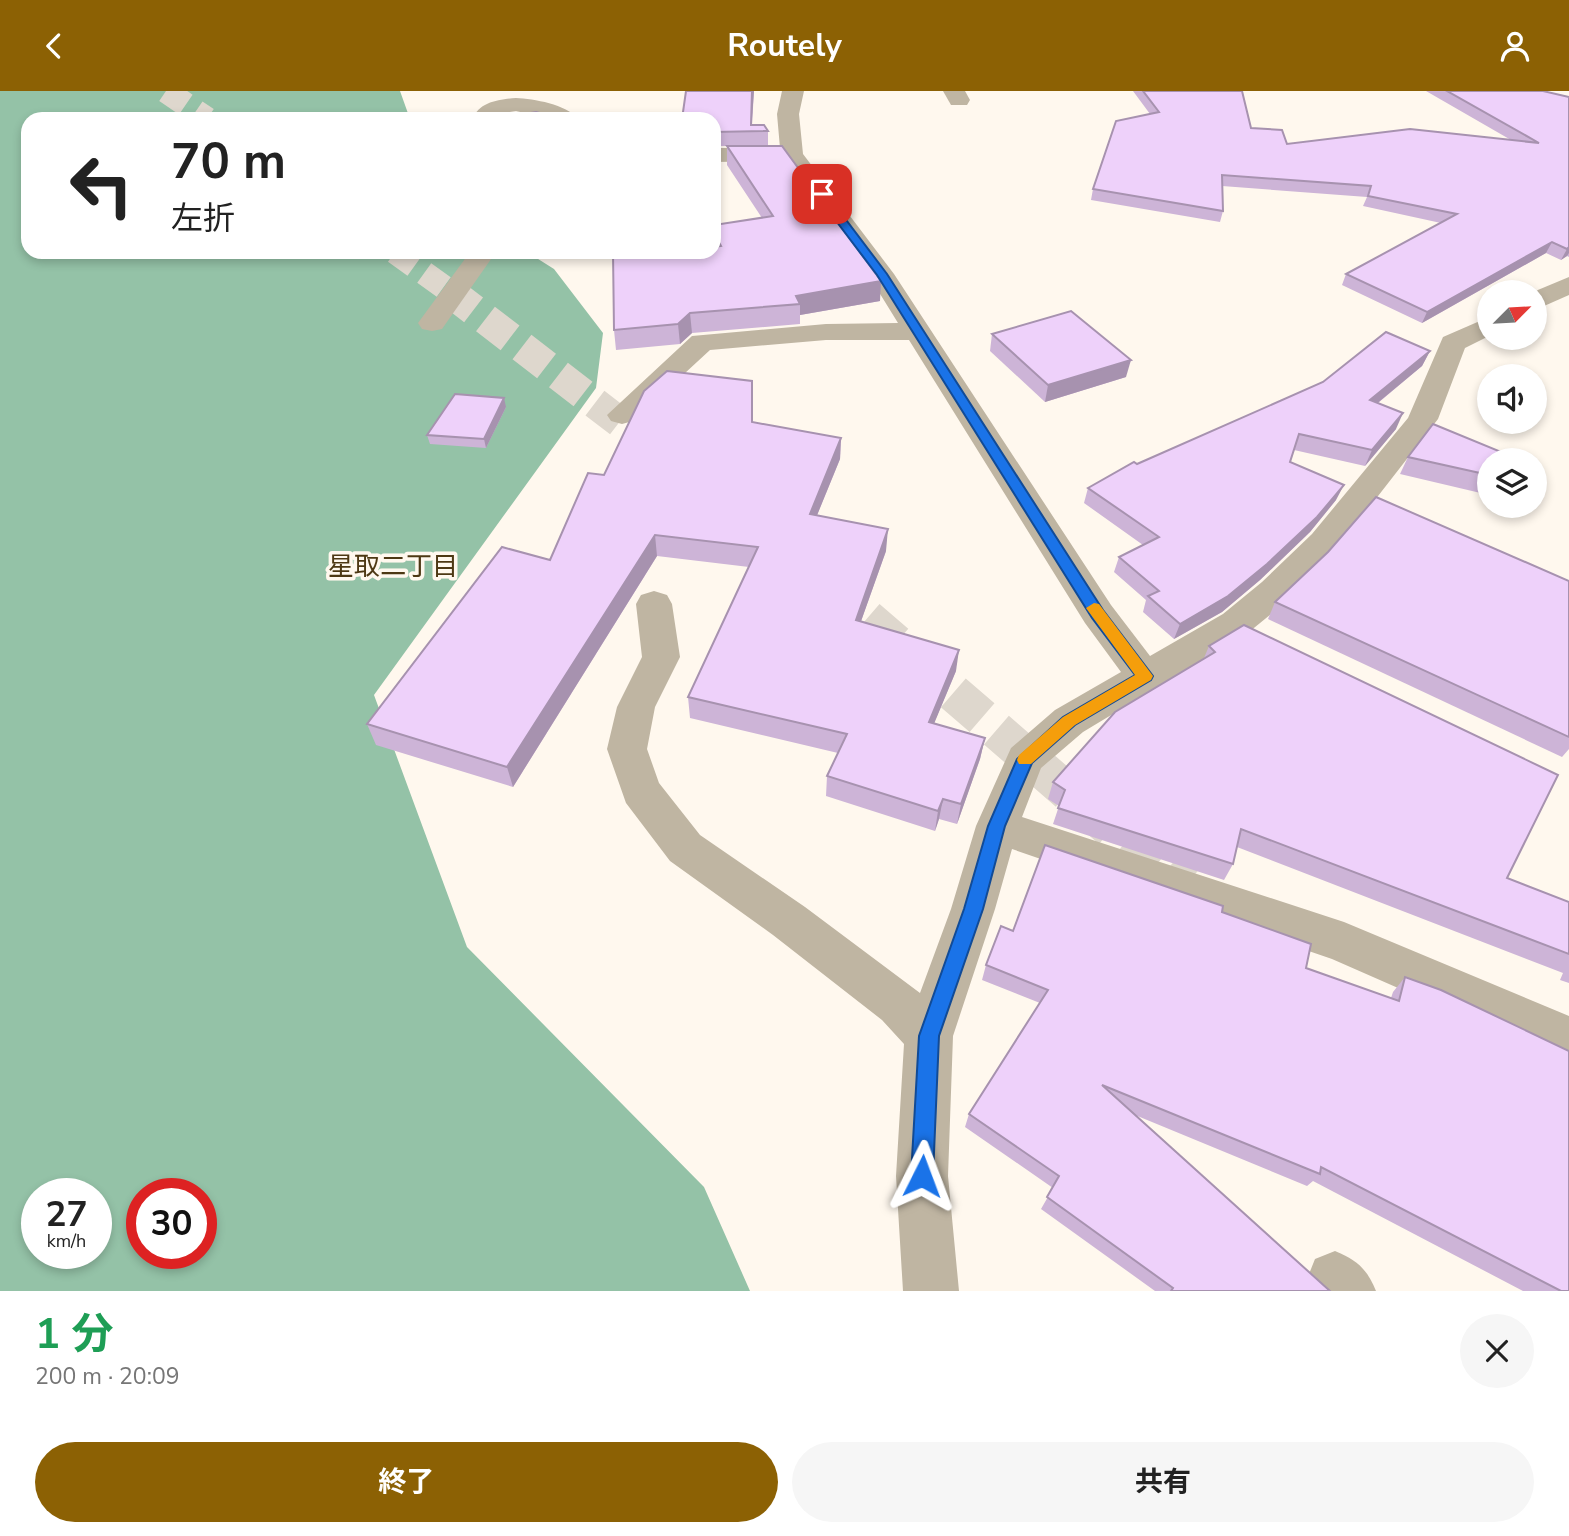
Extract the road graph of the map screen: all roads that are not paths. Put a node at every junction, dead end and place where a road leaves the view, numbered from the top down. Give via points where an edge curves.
1 (793, 91) edge
2 (488, 112) edge
3 (549, 112) edge
4 (721, 155) edge
5 (792, 155) junction
6 (478, 259) edge
7 (1569, 285) edge
8 (1547, 296) edge
9 (432, 323) dead end
10 (917, 331) junction
11 (1477, 331) edge
12 (622, 415) dead end
13 (654, 604) dead end
14 (1237, 623) junction
15 (1274, 641) edge
16 (1145, 676) junction
17 (996, 826) junction
18 (929, 1036) junction
19 (1569, 1040) edge
20 (931, 1291) edge

1 - 5 street via 788,114
2 - 3 street via 517,103
4 - 5 street
5 - 10 street via 881,274
6 - 9 street
7 - 8 street
10 - 12 street via 702,341
10 - 16 street via 1098,614
11 - 14 street via 1453,343 1423,419 1377,501 1324,542
13 - 18 street via 661,657 636,708 628,749 641,791 685,848 899,1004
14 - 15 street
14 - 16 street
16 - 17 street via 1069,721 1025,759
17 - 18 street
17 - 19 street via 1344,943
18 - 20 street via 922,1176

